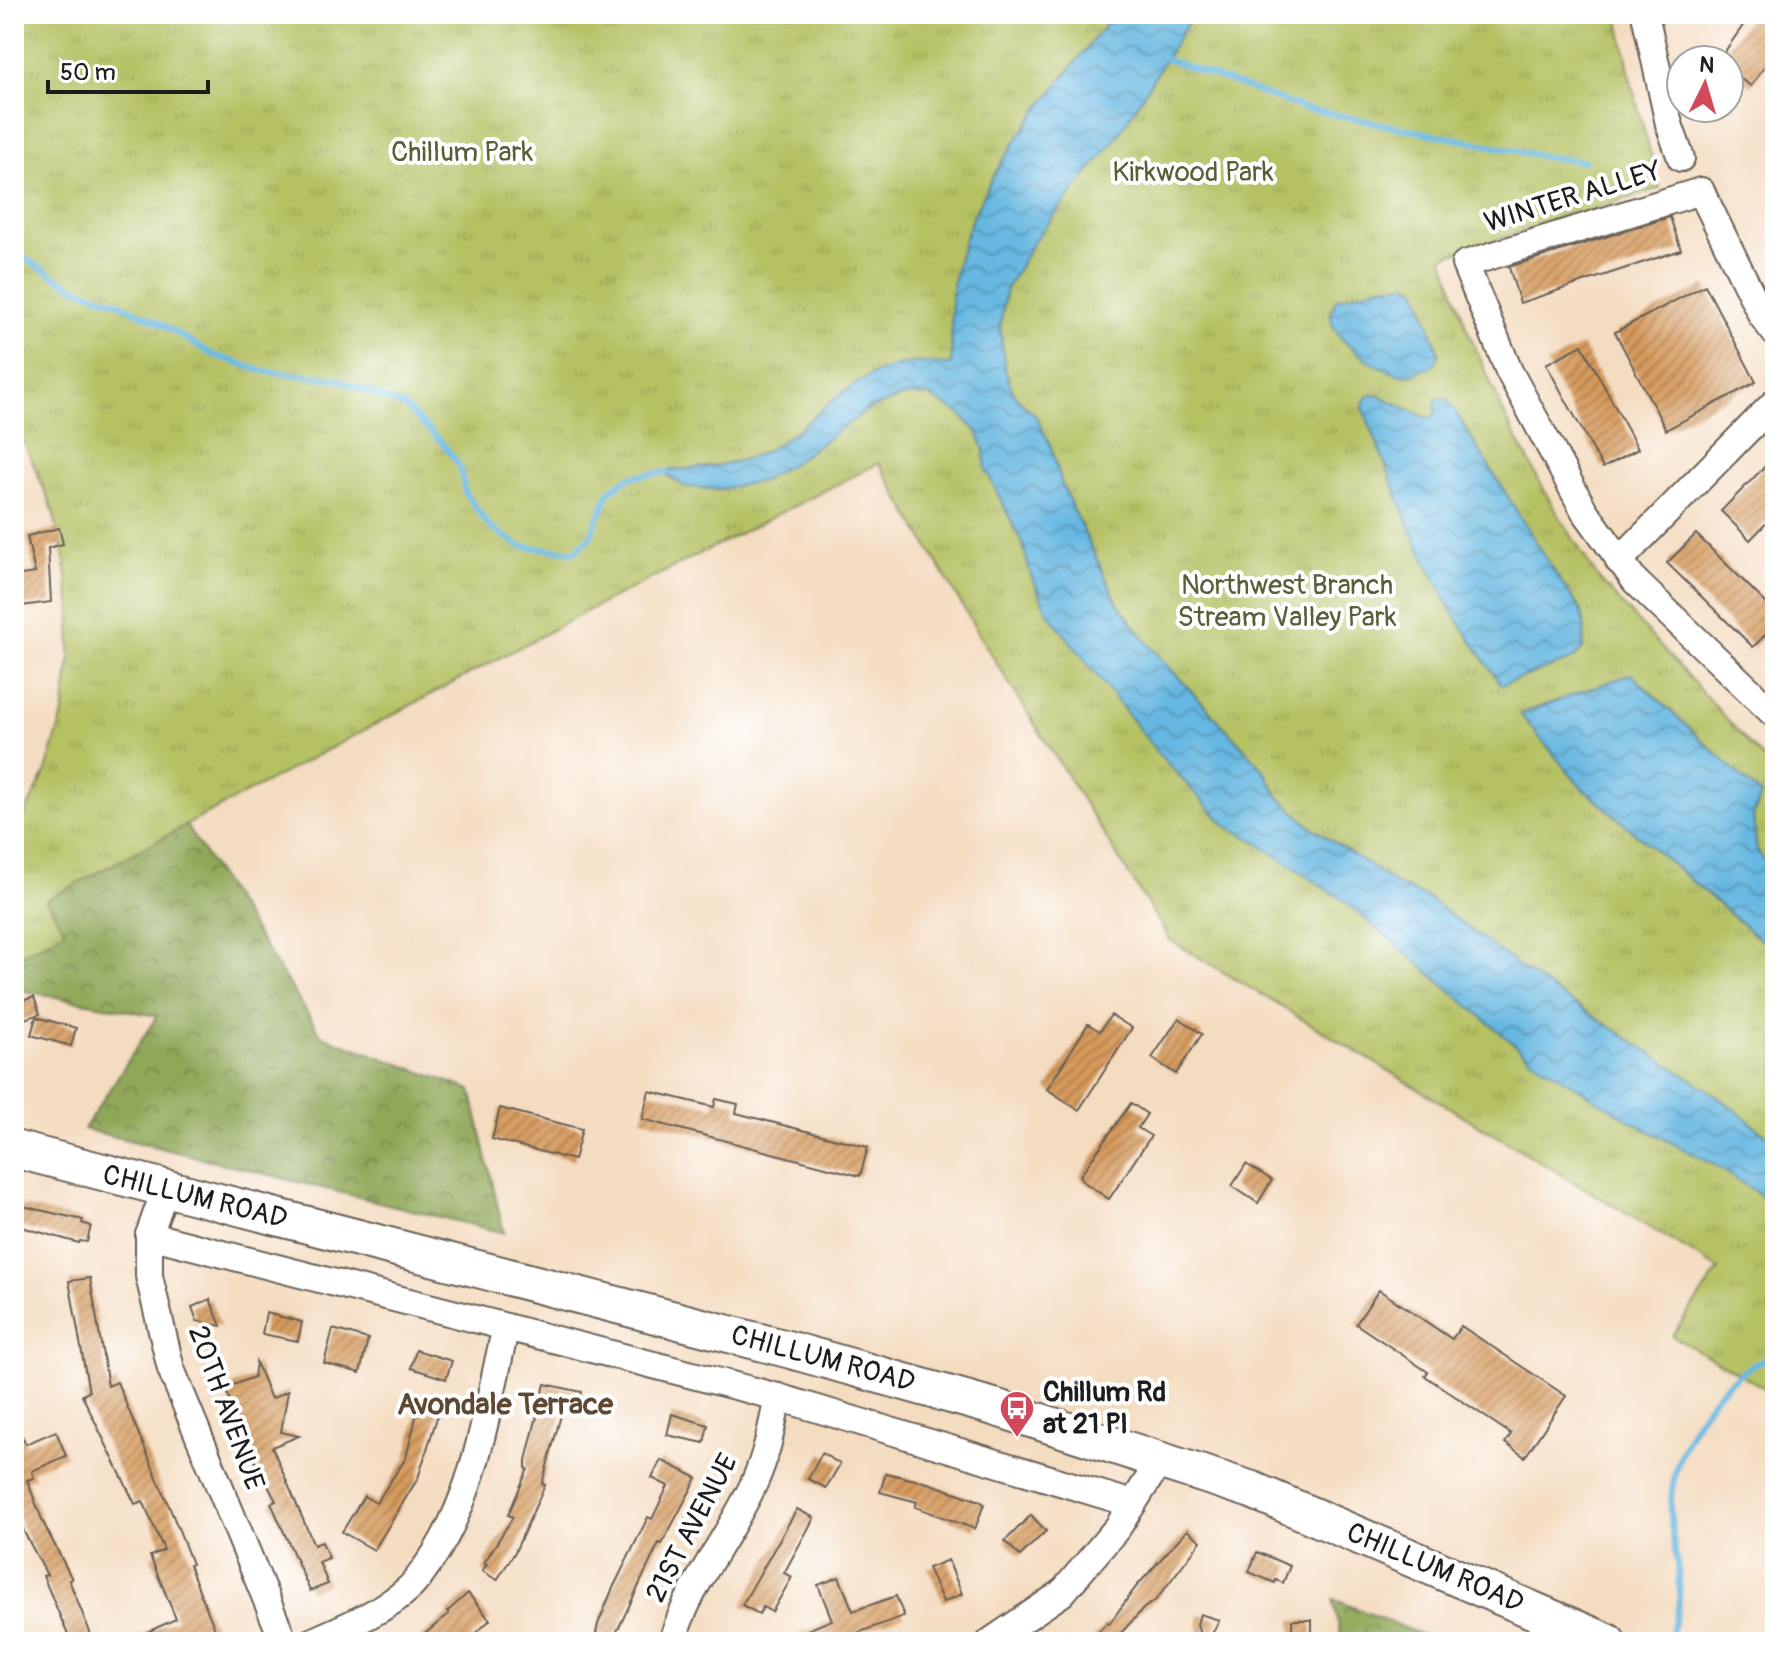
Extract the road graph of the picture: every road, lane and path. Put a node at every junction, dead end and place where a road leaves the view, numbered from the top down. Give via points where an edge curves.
1 (1645, 14) edge
2 (1681, 158) dead end
3 (1775, 333) edge
4 (1775, 402) edge
5 (1619, 561) junction
6 (1775, 715) edge
7 (14, 1149) edge
8 (165, 1190) junction
9 (149, 1235) junction
10 (506, 1327) junction
11 (778, 1397) junction
12 (1160, 1461) junction
13 (1133, 1504) junction
14 (284, 1642) edge
15 (311, 1642) edge
16 (672, 1642) edge
17 (990, 1642) edge
18 (1607, 1642) edge

1 - 2 street
3 - 5 street, WINTER ALLEY via 1701,191 1465,264 1541,435
4 - 5 street
5 - 6 street
7 - 8 main road, CHILLUM ROAD
8 - 9 street, 20TH AVENUE
8 - 12 main road, CHILLUM ROAD via 787,1349
9 - 10 street, CHILLUM ROAD
9 - 14 street, 20TH AVENUE via 149,1276 171,1369
10 - 11 street, CHILLUM ROAD
10 - 15 street via 472,1474 443,1542 408,1589
11 - 13 street, CHILLUM ROAD
11 - 16 street, 21ST AVENUE via 754,1484 693,1586
12 - 13 street
12 - 18 main road, CHILLUM ROAD via 1252,1490
13 - 17 street via 1062,1593

